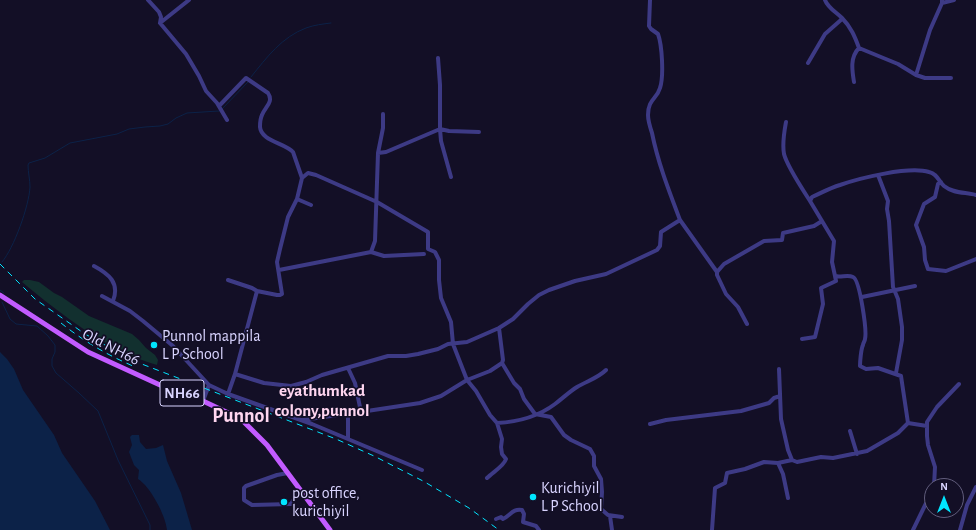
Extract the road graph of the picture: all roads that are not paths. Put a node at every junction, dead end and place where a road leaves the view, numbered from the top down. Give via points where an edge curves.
1 (148, 0) edge
2 (189, 0) edge
3 (650, 0) edge
4 (825, 0) edge
5 (954, 0) edge
6 (942, 2) edge
7 (842, 19) junction
8 (160, 24) junction
9 (859, 48) junction
10 (438, 58) dead end
11 (808, 63) dead end
12 (916, 75) junction
13 (951, 78) dead end
14 (854, 82) dead end
15 (220, 109) junction
16 (383, 114) dead end
17 (227, 120) dead end
18 (786, 122) dead end
19 (440, 130) junction
20 (479, 132) dead end
21 (378, 153) junction
22 (878, 175) junction
23 (451, 177) dead end
24 (302, 178) junction
25 (941, 182) junction
26 (976, 195) edge
27 (297, 199) junction
28 (810, 201) junction
29 (377, 202) junction
30 (311, 206) dead end
31 (680, 220) junction
32 (822, 221) junction
33 (371, 252) junction
34 (424, 254) dead end
35 (976, 259) edge
36 (94, 266) dead end
37 (279, 270) junction
38 (717, 272) junction
39 (835, 276) junction
40 (228, 280) dead end
41 (915, 286) dead end
42 (894, 289) junction
43 (257, 291) junction
44 (0, 295) edge
45 (102, 296) dead end
46 (862, 297) junction
47 (113, 301) junction
48 (747, 324) dead end
49 (498, 328) junction
50 (802, 338) dead end
51 (453, 344) junction
52 (502, 363) junction
53 (348, 368) junction
54 (779, 369) dead end
55 (606, 370) dead end
56 (896, 373) junction
57 (234, 374) junction
58 (467, 380) junction
59 (960, 384) dead end
60 (209, 385) junction
61 (228, 394) junction
62 (780, 396) junction
63 (203, 401) junction
64 (361, 412) junction
65 (348, 414) junction
66 (535, 414) junction
67 (302, 420) junction
68 (497, 423) junction
69 (908, 423) junction
70 (650, 424) dead end
71 (927, 426) junction
72 (850, 431) dead end
73 (348, 439) junction
74 (857, 454) junction
75 (792, 460) junction
76 (778, 463) junction
77 (422, 470) dead end
78 (288, 473) junction
79 (487, 478) dead end
80 (934, 478) edge
81 (976, 486) edge
82 (300, 489) junction
83 (788, 498) dead end
84 (924, 507) edge
85 (610, 516) junction
86 (622, 517) dead end
87 (496, 519) dead end
88 (330, 530) edge
89 (539, 530) edge
90 (612, 530) edge
91 (712, 530) edge
92 (913, 530) edge
93 (960, 530) edge

1 - 8 street via 159,12
2 - 8 street
3 - 31 street via 649,26 658,34 662,80 660,89 650,101 648,116 655,151
4 - 7 street
5 - 6 street
6 - 12 street
7 - 9 street via 854,34
7 - 11 street via 825,34
8 - 15 street via 186,54 206,91
9 - 12 street via 898,64
9 - 14 street via 851,65
10 - 19 street
12 - 13 street via 925,78
15 - 17 street
15 - 24 street via 246,78 268,93 271,100 261,116 260,130 277,144 290,148
16 - 21 street
18 - 28 street via 783,142 785,156
19 - 20 street
19 - 21 street
19 - 23 street
21 - 29 street
22 - 25 street via 923,170 936,175
22 - 28 street via 839,185 812,197
22 - 42 street via 888,201
24 - 27 street
24 - 29 street via 305,174 313,173
25 - 26 street via 962,194
25 - 35 street via 938,184 935,197 924,204 916,225 924,247 926,265 928,269 946,270
27 - 30 street
27 - 37 street via 284,231 277,262
28 - 32 street
29 - 33 street via 375,241
29 - 51 street via 428,232 428,249 435,252 439,260 441,298 451,322
31 - 38 street
31 - 49 street via 661,232 660,246 657,250 606,274 549,290
32 - 38 street via 814,226 783,233 782,240 764,241 724,264
32 - 39 street via 834,241 832,262
33 - 34 street via 384,256
33 - 37 street
36 - 47 street via 110,275 116,292
37 - 43 street via 280,295
38 - 48 street via 726,294 738,307
39 - 46 street via 854,277
39 - 50 street via 836,281 821,288 823,304 815,337
40 - 43 street
41 - 42 street
42 - 46 street
42 - 56 street via 902,326
43 - 57 street
44 - 63 main road, Old NH66 / NH66 via 88,352 160,385
45 - 47 street
46 - 56 street via 865,339 860,366
47 - 60 street via 163,337
49 - 51 street via 467,342
49 - 52 street
51 - 53 street via 418,354 388,356
51 - 58 street
52 - 58 street
52 - 66 street
53 - 57 street via 291,386 264,383
53 - 64 street via 355,383
54 - 62 street
55 - 66 street via 600,376 569,392 554,405
56 - 69 street via 901,376
57 - 61 street
58 - 64 street via 441,396 420,403
58 - 68 street
59 - 71 street via 931,414
60 - 61 street
60 - 63 street
61 - 67 street
62 - 70 street via 769,403 742,411
62 - 75 street via 781,419
63 - 78 main road, Old NH66 / NH66 via 241,419 267,445
64 - 65 street
65 - 67 street
65 - 73 street
66 - 68 street via 518,421
66 - 85 street via 551,417 571,440 590,449 594,456 594,466 601,479 601,508
67 - 73 street
68 - 79 street via 502,439 502,454 506,459 505,463
69 - 71 street
69 - 74 street via 898,433 875,447
71 - 80 street via 928,445 935,467
72 - 74 street
73 - 77 street
74 - 75 street via 796,462
75 - 76 street
76 - 83 street
76 - 91 street via 764,462 727,473 726,483 715,488
78 - 82 main road, Old NH66 / NH66
78 - 82 street via 277,474 246,486 244,500 252,505 290,504
81 - 93 street
82 - 88 main road, Old NH66 / NH66
84 - 92 street
85 - 86 street
85 - 90 street
87 - 89 street via 503,519 515,510 522,510 523,522 536,526

